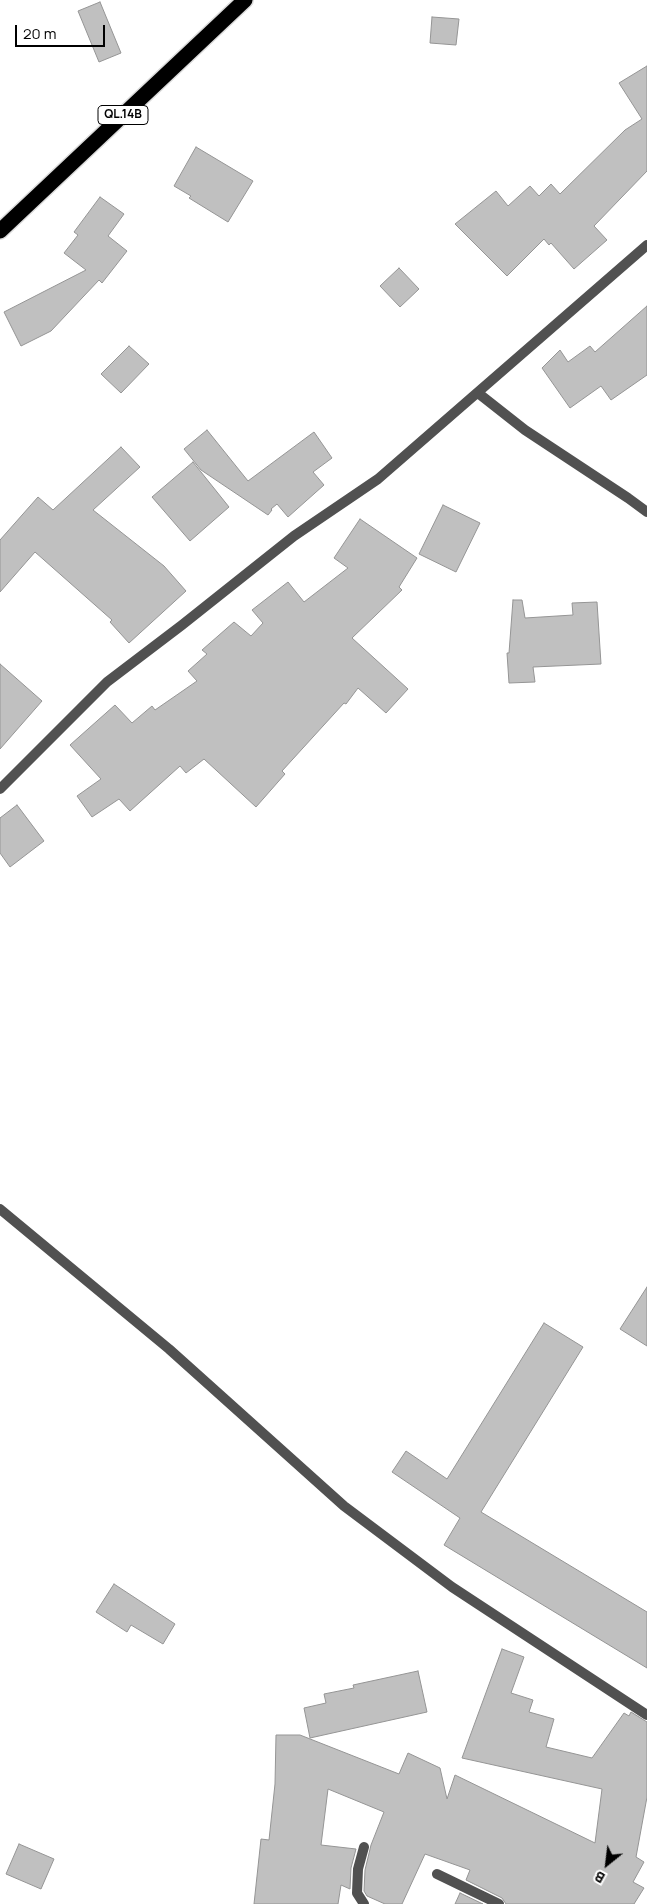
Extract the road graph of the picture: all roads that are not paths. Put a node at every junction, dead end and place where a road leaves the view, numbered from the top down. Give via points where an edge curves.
1 (245, 0) edge
2 (0, 230) edge
3 (647, 245) edge
4 (478, 393) junction
5 (647, 512) edge
6 (0, 790) edge
7 (0, 1209) edge
8 (647, 1715) edge
9 (364, 1847) dead end
10 (438, 1874) dead end
11 (364, 1904) edge
12 (499, 1904) edge

1 - 2 highway, QL.14B
3 - 4 street
4 - 5 street via 525,430
4 - 6 street via 378,479 294,536 107,682
7 - 8 street via 169,1349 344,1506 452,1587
9 - 11 street via 358,1869 357,1892
10 - 12 street

